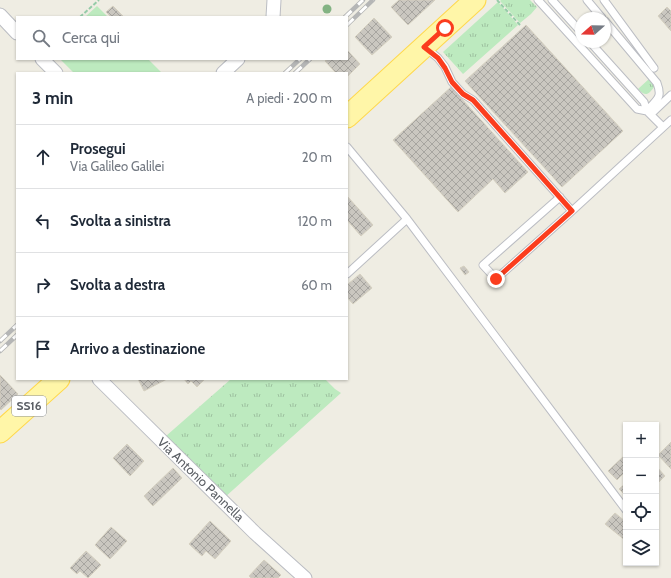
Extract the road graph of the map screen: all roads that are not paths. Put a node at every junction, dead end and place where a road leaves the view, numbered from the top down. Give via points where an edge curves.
1 (274, 0) edge
2 (475, 0) edge
3 (538, 0) edge
4 (552, 0) edge
5 (587, 0) edge
6 (604, 0) edge
7 (597, 12) edge
8 (0, 15) edge
9 (273, 16) edge
10 (575, 25) edge
11 (611, 28) edge
12 (16, 31) edge
13 (424, 47) junction
14 (595, 48) edge
15 (43, 60) edge
16 (237, 60) edge
17 (654, 68) dead end
18 (55, 72) edge
19 (224, 72) edge
20 (671, 95) edge
21 (649, 112) junction
22 (348, 116) edge
23 (671, 120) edge
24 (663, 127) junction
25 (348, 148) edge
26 (560, 197) junction
27 (572, 211) junction
28 (407, 219) junction
29 (348, 273) edge
30 (58, 380) edge
31 (100, 380) edge
32 (0, 432) edge
33 (623, 506) edge
34 (305, 578) edge

1 - 9 street
2 - 13 main road
3 - 21 lane via 637,109
4 - 10 lane
5 - 7 lane
6 - 17 lane
8 - 12 street
11 - 21 lane via 657,83 659,97
13 - 22 main road
13 - 26 lane via 438,58 452,82 473,100
14 - 21 lane via 644,102
15 - 18 street
16 - 19 street
20 - 21 lane
21 - 24 lane
23 - 24 lane
24 - 27 lane
25 - 28 lane
26 - 27 lane
26 - 27 lane via 483,265 496,279
28 - 29 lane
28 - 33 lane
30 - 32 main road, SS16
31 - 34 street, Via Antonio Pannella

